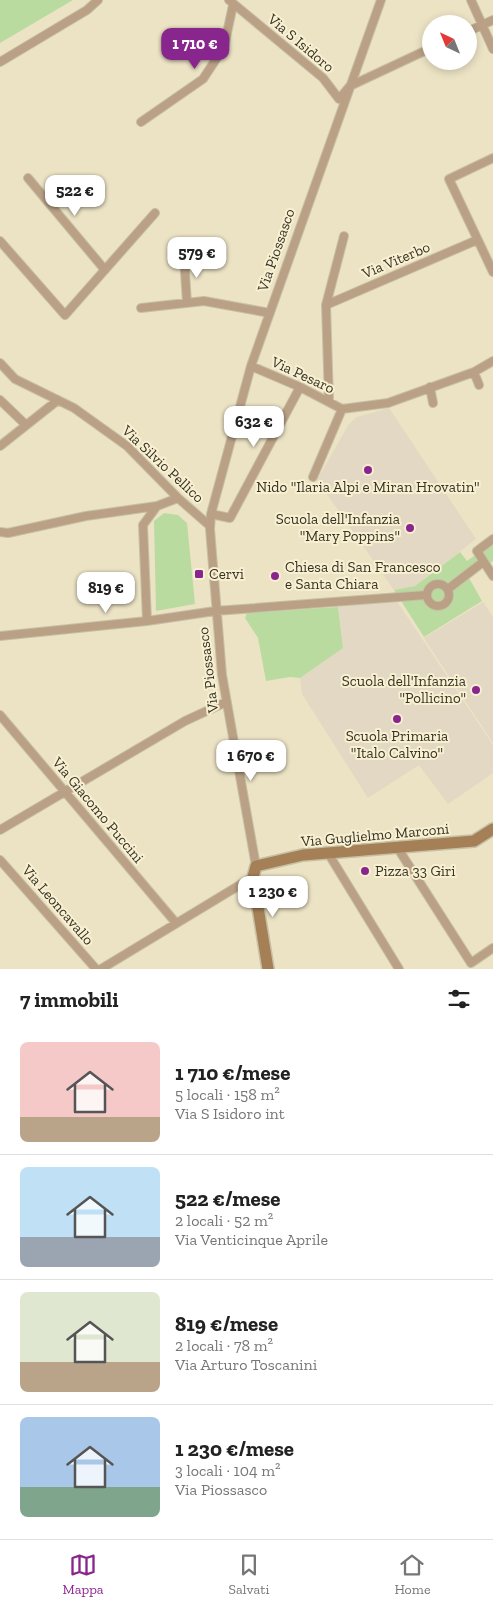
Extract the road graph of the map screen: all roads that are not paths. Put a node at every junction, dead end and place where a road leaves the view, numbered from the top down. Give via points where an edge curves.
1 (98, 0) edge
2 (381, 0) edge
3 (471, 0) edge
4 (231, 2) edge
5 (493, 20) edge
6 (482, 25) junction
7 (478, 27) edge
8 (493, 49) edge
9 (422, 52) edge
10 (0, 62) edge
11 (350, 86) junction
12 (141, 122) dead end
13 (493, 158) edge
14 (28, 178) dead end
15 (155, 213) dead end
16 (344, 236) dead end
17 (478, 240) junction
18 (0, 241) edge
19 (184, 257) dead end
20 (104, 270) junction
21 (493, 272) edge
22 (187, 303) junction
23 (326, 305) junction
24 (141, 308) dead end
25 (270, 313) junction
26 (493, 361) edge
27 (0, 363) edge
28 (251, 366) junction
29 (474, 372) junction
30 (479, 385) dead end
31 (430, 386) junction
32 (300, 387) junction
33 (0, 400) edge
34 (58, 400) junction
35 (329, 401) junction
36 (433, 403) dead end
37 (342, 409) junction
38 (26, 425) junction
39 (0, 446) edge
40 (313, 477) dead end
41 (178, 498) junction
42 (157, 506) junction
43 (211, 514) junction
44 (210, 526) junction
45 (0, 532) edge
46 (493, 539) edge
47 (483, 562) junction
48 (493, 576) edge
49 (448, 589) junction
50 (426, 595) junction
51 (215, 611) junction
52 (147, 621) junction
53 (0, 636) edge
54 (226, 702) junction
55 (0, 715) edge
56 (63, 791) junction
57 (493, 829) edge
58 (0, 830) edge
59 (397, 847) junction
60 (328, 853) junction
61 (0, 860) edge
62 (255, 871) junction
63 (176, 923) junction
64 (493, 948) edge
65 (96, 969) edge
66 (100, 969) edge
67 (268, 969) edge
68 (399, 969) edge

1 - 10 street via 87,10
2 - 11 street, Via Piossasco
3 - 6 street
4 - 11 street, Via S Isidoro via 323,78 340,99
4 - 12 street via 224,47 203,79
5 - 6 street
6 - 7 street
6 - 8 street
9 - 11 street
11 - 25 street, Via Piossasco
13 - 17 street via 449,179
14 - 20 street
15 - 20 street
16 - 23 street, Via Viterbo
17 - 21 street
17 - 23 street, Via Viterbo
18 - 20 street via 65,315
19 - 22 street
22 - 24 street
22 - 25 street via 204,301
23 - 35 street, Via Viterbo
25 - 28 street, Via Piossasco
26 - 29 street, Via Pesaro
27 - 34 street, Via Silvio Pellico via 15,378
28 - 32 street, Via Pesaro
28 - 43 street, Via Piossasco
29 - 30 street
29 - 31 street, Via Pesaro
31 - 36 street
31 - 37 street, Via Pesaro via 388,403
32 - 35 street, Via Pesaro
32 - 43 street via 230,518
33 - 38 street
34 - 38 street
34 - 41 street, Via Silvio Pellico via 127,446
35 - 37 street, Via Pesaro
37 - 40 street
38 - 39 street
41 - 42 street
41 - 44 street, Via Silvio Pellico
42 - 45 street
42 - 52 street via 143,524
43 - 44 street, Via Piossasco
44 - 51 street, Via Piossasco
46 - 47 street via 477,551
47 - 48 street
47 - 49 street
49 - 50 street via 441,583 432,584
49 - 50 street via 448,601 438,607 428,601
50 - 51 street
51 - 52 street
51 - 54 street, Via Piossasco
52 - 53 street
54 - 56 street via 185,721
54 - 62 street, Via Piossasco
55 - 56 street, Via Giacomo Puccini
56 - 58 street
56 - 63 street, Via Giacomo Puccini
57 - 59 street, Via Guglielmo Marconi via 474,841
59 - 60 street, Via Guglielmo Marconi
59 - 64 street via 471,963
60 - 62 street, Via Guglielmo Marconi via 303,855
60 - 68 street
61 - 65 street, Via Leoncavallo
62 - 63 street
62 - 67 street, Via Piossasco
63 - 66 street

